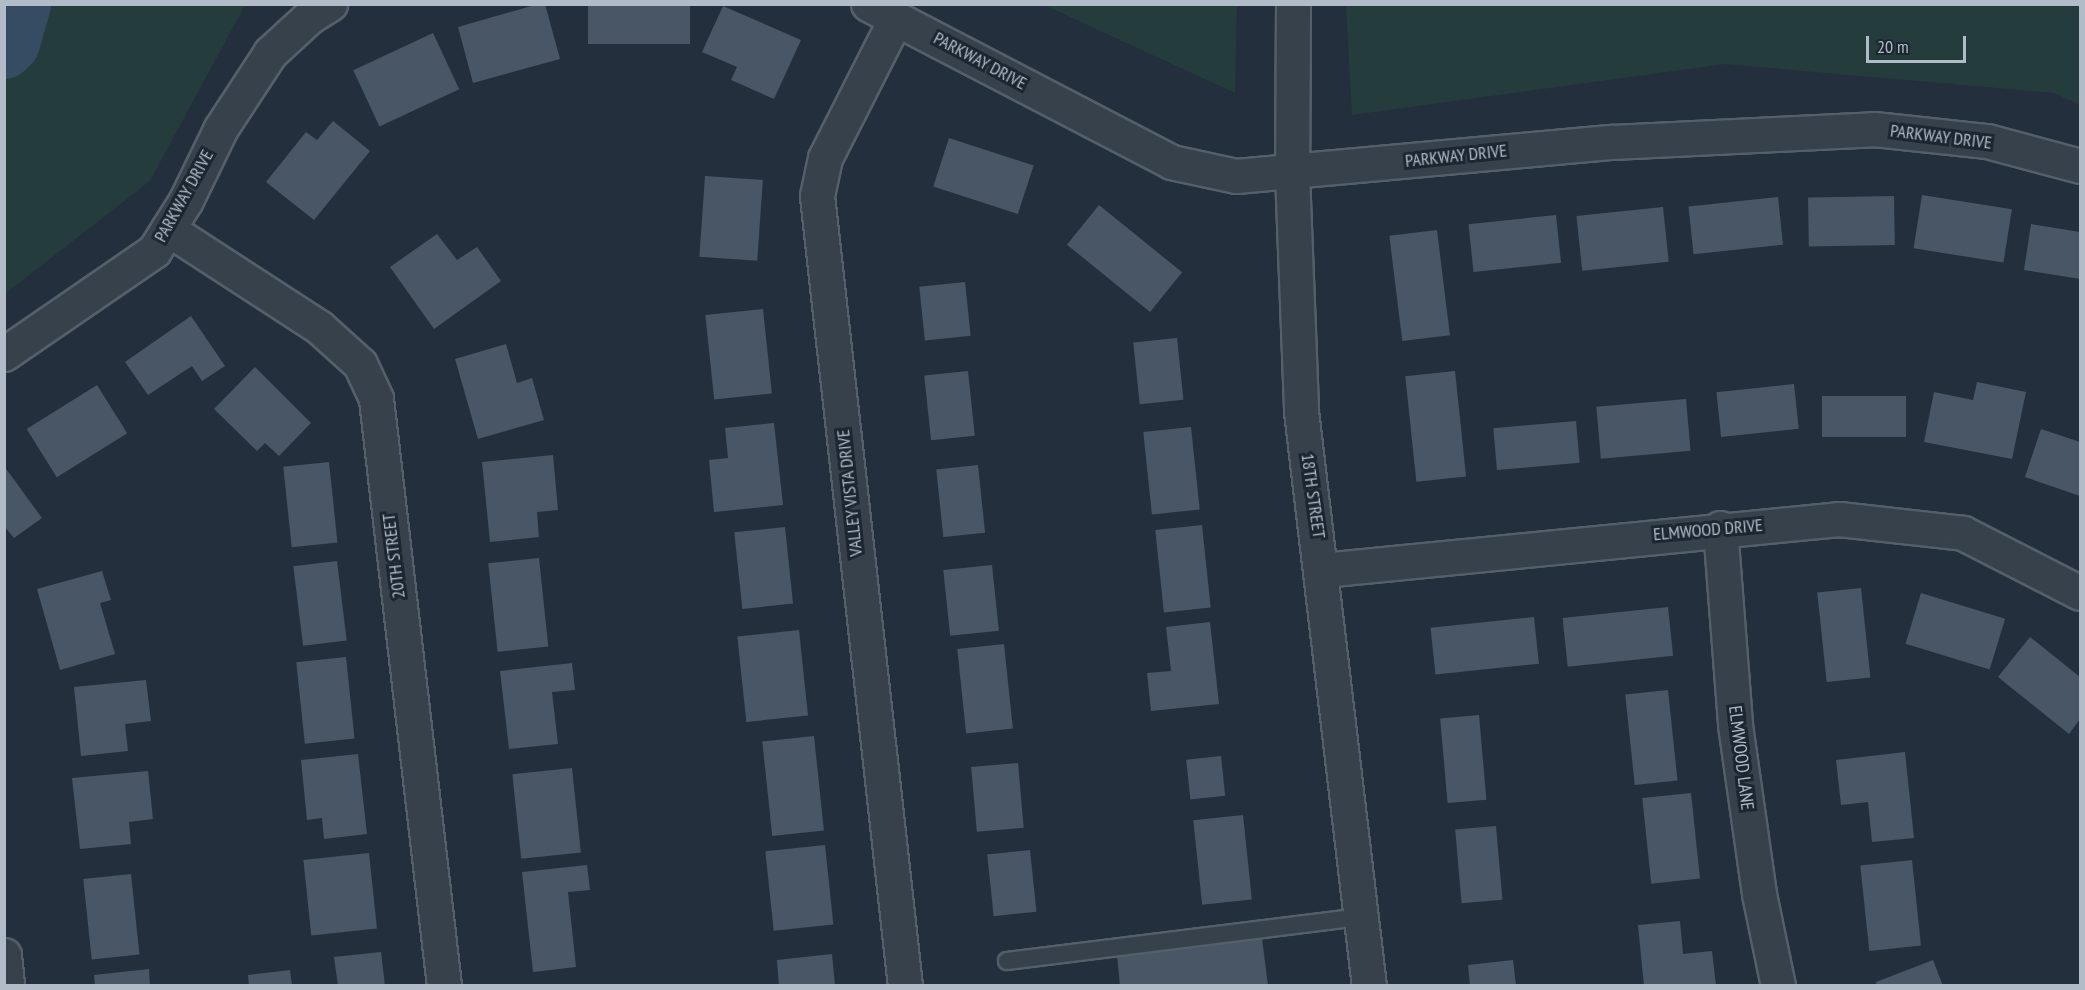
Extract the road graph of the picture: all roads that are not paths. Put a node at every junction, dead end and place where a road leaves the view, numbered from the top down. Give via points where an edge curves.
1 (330, 4) edge
2 (1293, 4) edge
3 (882, 11) edge
4 (2080, 166) edge
5 (1292, 173) junction
6 (168, 229) junction
7 (4, 354) edge
8 (1720, 528) junction
9 (1323, 570) junction
10 (2080, 593) edge
11 (1361, 917) junction
12 (4, 955) edge
13 (1007, 961) dead end
14 (7, 986) edge
15 (444, 986) edge
16 (905, 986) edge
17 (1369, 986) edge
18 (1778, 986) edge

1 - 6 street, PARKWAY DRIVE via 309,17 270,53 221,128
2 - 5 street, 18TH STREET
3 - 5 street, PARKWAY DRIVE via 1171,162 1236,176
3 - 16 street, VALLEY VISTA DRIVE via 825,158 816,196
4 - 5 street, PARKWAY DRIVE via 1987,141 1874,129 1602,143
5 - 9 street, 18TH STREET via 1301,411
6 - 7 street, PARKWAY DRIVE via 154,251
6 - 15 street, 20TH STREET via 319,327 360,364 376,399
8 - 9 street, ELMWOOD DRIVE
8 - 10 street, ELMWOOD DRIVE via 1839,519 1963,533
8 - 18 street, ELMWOOD LANE via 1735,725 1759,894
9 - 11 street, 18TH STREET
11 - 13 lane
11 - 17 street, 18TH STREET
12 - 14 street

